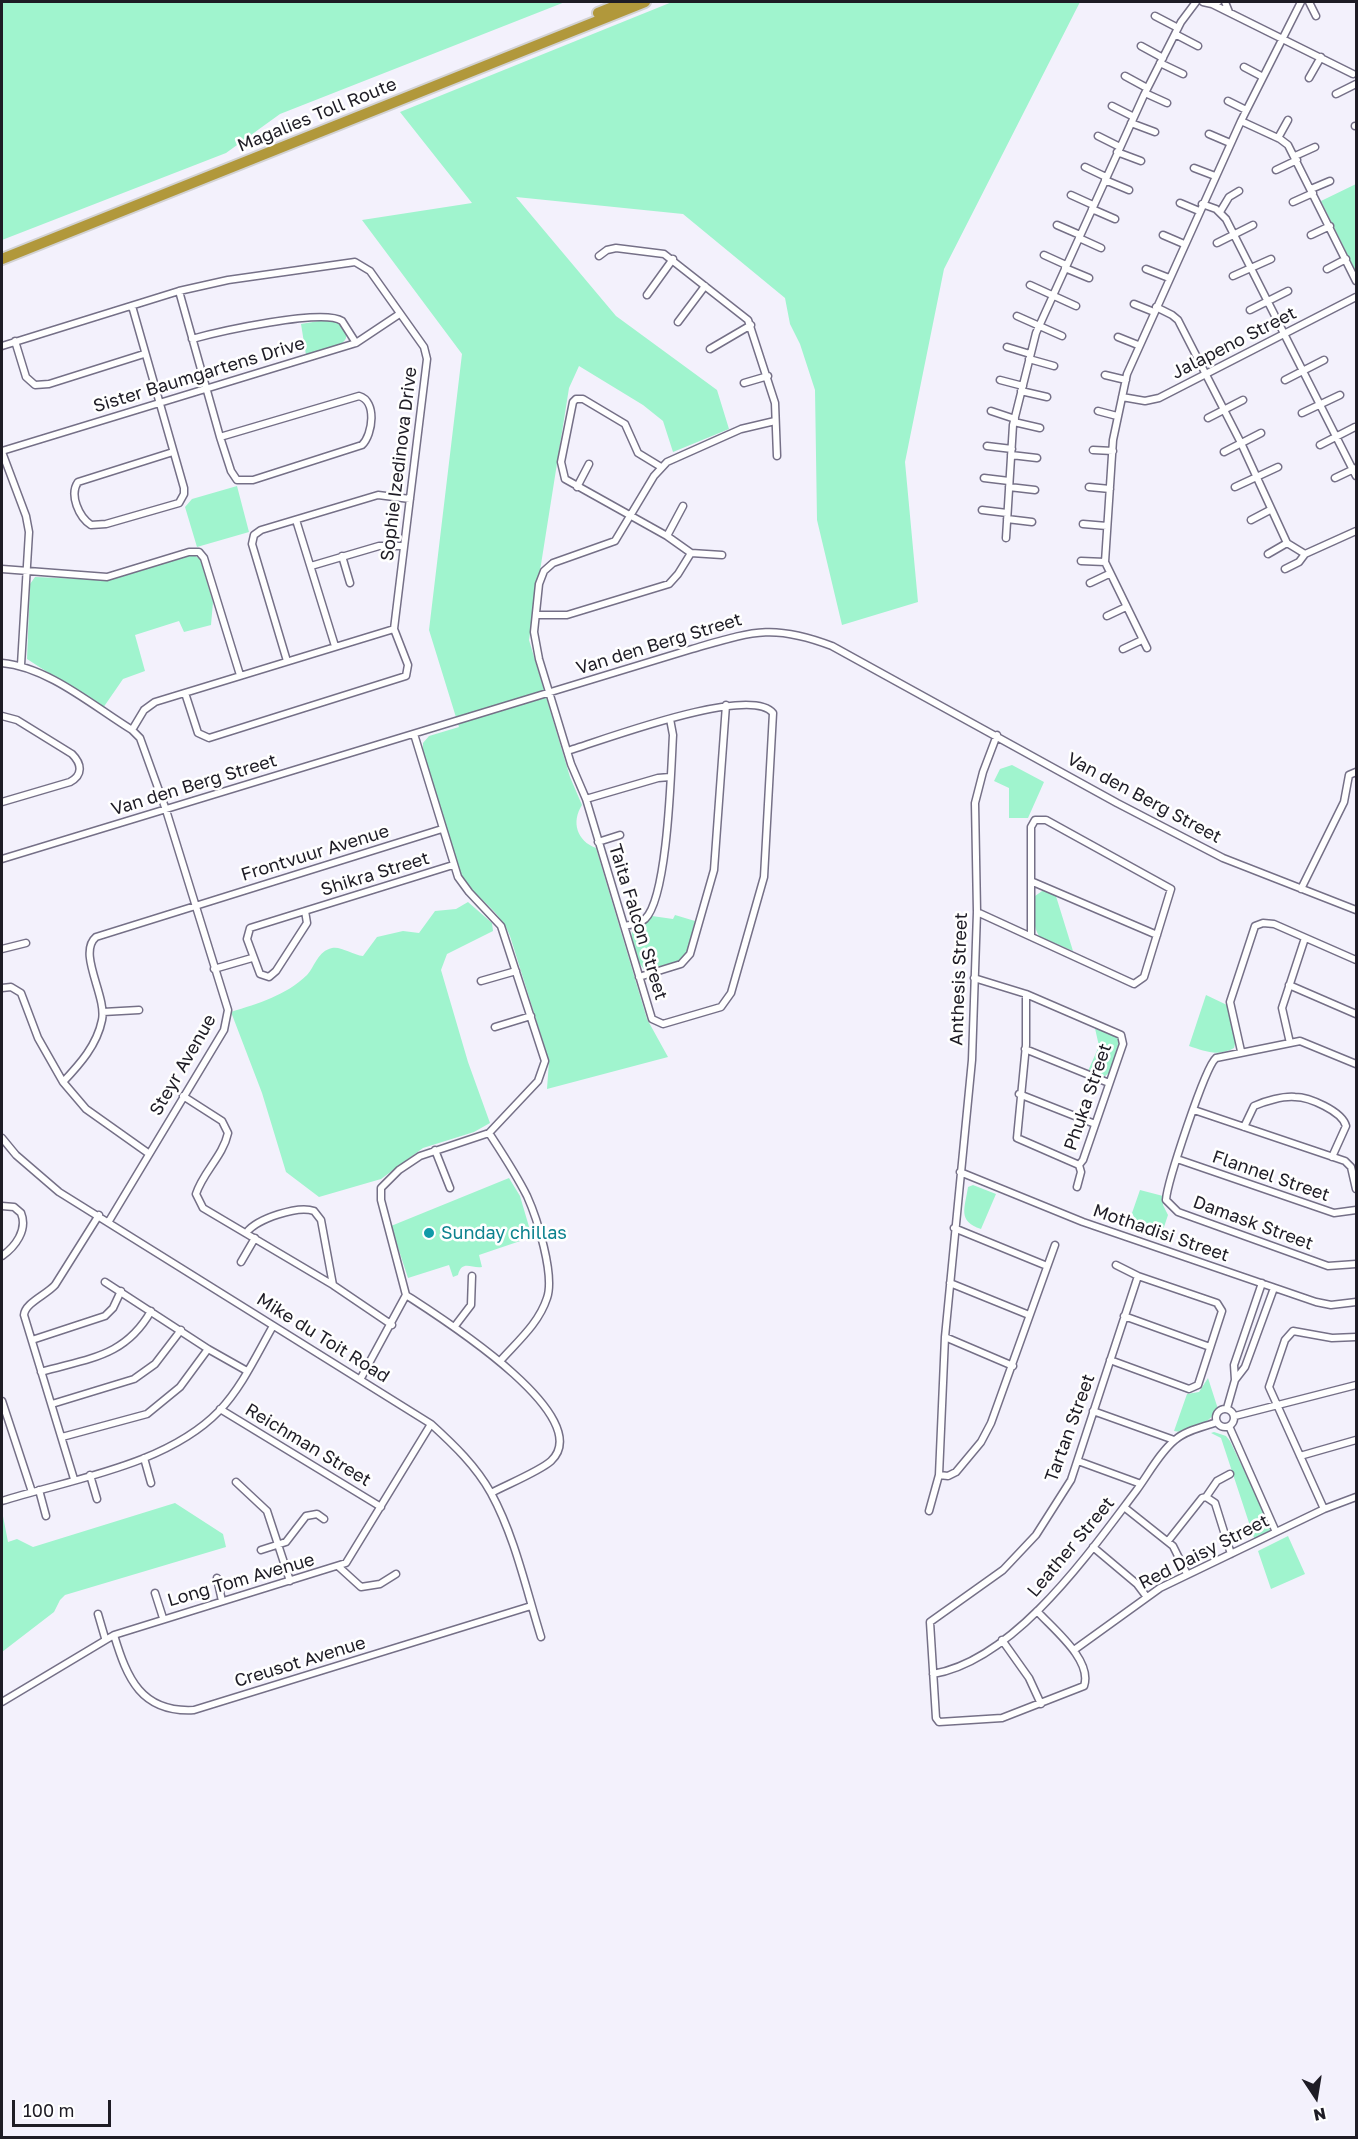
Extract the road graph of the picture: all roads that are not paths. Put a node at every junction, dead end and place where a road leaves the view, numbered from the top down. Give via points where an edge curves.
1 (626, 2) edge
2 (645, 2) edge
3 (1196, 2) edge
4 (1203, 2) edge
5 (1225, 2) edge
6 (1301, 2) edge
7 (1309, 2) edge
8 (1215, 3) edge
9 (1229, 12) junction
10 (1155, 16) dead end
11 (1316, 16) dead end
12 (1176, 31) junction
13 (1283, 37) junction
14 (1141, 46) dead end
15 (1198, 46) dead end
16 (1321, 57) junction
17 (1161, 60) junction
18 (1244, 67) dead end
19 (1182, 74) dead end
20 (1125, 76) dead end
21 (1263, 77) junction
22 (1356, 77) edge
23 (1309, 78) dead end
24 (1146, 91) junction
25 (1336, 94) dead end
26 (1228, 101) dead end
27 (1167, 103) dead end
28 (1112, 106) dead end
29 (1246, 110) junction
30 (1132, 120) junction
31 (1288, 120) dead end
32 (1241, 121) junction
33 (1155, 132) dead end
34 (1209, 134) dead end
35 (1098, 136) dead end
36 (1278, 138) junction
37 (1230, 143) junction
38 (1315, 147) dead end
39 (1119, 149) junction
40 (1296, 158) junction
41 (1141, 161) dead end
42 (1085, 166) dead end
43 (1194, 168) dead end
44 (1276, 170) dead end
45 (1215, 176) junction
46 (1106, 178) junction
47 (1330, 181) dead end
48 (1129, 190) dead end
49 (1239, 191) dead end
50 (1312, 191) junction
51 (1071, 195) dead end
52 (1293, 202) dead end
53 (1180, 203) dead end
54 (1202, 204) junction
55 (1093, 207) junction
56 (1199, 211) junction
57 (1220, 212) junction
58 (1115, 219) dead end
59 (1057, 225) dead end
60 (1253, 225) dead end
61 (1330, 226) junction
62 (1163, 235) dead end
63 (1233, 235) junction
64 (1311, 235) dead end
65 (1079, 237) junction
66 (1217, 243) dead end
67 (1184, 244) junction
68 (1101, 248) dead end
69 (2, 252) edge
70 (1044, 255) dead end
71 (599, 256) dead end
72 (673, 259) junction
73 (1271, 259) dead end
74 (2, 260) edge
75 (1346, 260) junction
76 (1066, 267) junction
77 (1250, 268) junction
78 (1328, 268) dead end
79 (1146, 269) dead end
80 (1233, 276) dead end
81 (1089, 278) dead end
82 (1169, 278) junction
83 (1356, 280) edge
84 (1030, 285) dead end
85 (705, 286) junction
86 (179, 291) junction
87 (1288, 291) dead end
88 (647, 295) dead end
89 (1053, 295) junction
90 (1356, 297) edge
91 (1267, 301) junction
92 (1134, 304) dead end
93 (132, 306) junction
94 (1076, 306) dead end
95 (1155, 309) junction
96 (1250, 310) dead end
97 (398, 315) junction
98 (1017, 316) dead end
99 (678, 322) dead end
100 (751, 325) junction
101 (1039, 326) junction
102 (1284, 334) junction
103 (1062, 336) dead end
104 (1118, 337) dead end
105 (192, 339) junction
106 (15, 341) junction
107 (356, 343) junction
108 (1138, 345) junction
109 (2, 346) edge
110 (1007, 347) dead end
111 (710, 349) dead end
112 (144, 354) junction
113 (1030, 356) junction
114 (1324, 360) dead end
115 (1054, 366) dead end
116 (1303, 371) junction
117 (1105, 375) dead end
118 (1205, 375) junction
119 (768, 376) junction
120 (1000, 380) dead end
121 (1126, 380) junction
122 (1285, 380) dead end
123 (744, 383) dead end
124 (205, 387) junction
125 (1022, 388) junction
126 (1340, 394) dead end
127 (1047, 397) dead end
128 (1122, 397) junction
129 (1243, 400) dead end
130 (159, 402) junction
131 (1320, 404) junction
132 (1224, 410) junction
133 (991, 411) dead end
134 (1098, 411) dead end
135 (1302, 413) dead end
136 (1118, 416) junction
137 (1208, 418) dead end
138 (1015, 420) junction
139 (776, 421) junction
140 (1355, 427) edge
141 (1040, 428) dead end
142 (1261, 433) dead end
143 (1336, 436) junction
144 (220, 437) junction
145 (1241, 443) junction
146 (1320, 445) dead end
147 (987, 446) dead end
148 (1093, 450) dead end
149 (2, 451) edge
150 (1113, 451) junction
151 (173, 452) junction
152 (1011, 452) junction
153 (1224, 452) dead end
154 (777, 456) dead end
155 (1036, 458) dead end
156 (589, 464) dead end
157 (661, 467) junction
158 (1278, 467) dead end
159 (1355, 471) edge
160 (984, 478) dead end
161 (1256, 478) junction
162 (1335, 478) dead end
163 (1009, 484) junction
164 (577, 487) junction
165 (1235, 487) dead end
166 (1089, 488) dead end
167 (1110, 489) junction
168 (1035, 490) dead end
169 (410, 499) junction
170 (682, 506) dead end
171 (982, 510) dead end
172 (1270, 510) junction
173 (629, 516) junction
174 (1007, 516) junction
175 (296, 520) junction
176 (1251, 520) dead end
177 (1032, 522) dead end
178 (1083, 524) dead end
179 (1107, 526) junction
180 (1356, 531) edge
181 (667, 536) junction
182 (1006, 538) dead end
183 (1287, 543) junction
184 (404, 546) junction
185 (691, 553) junction
186 (1268, 554) dead end
187 (1305, 554) junction
188 (722, 555) dead end
189 (342, 556) junction
190 (1081, 561) dead end
191 (1105, 562) junction
192 (311, 566) junction
193 (2, 569) edge
194 (1285, 569) dead end
195 (26, 571) junction
196 (1109, 574) junction
197 (350, 583) dead end
198 (1090, 583) dead end
199 (1126, 606) junction
200 (536, 615) junction
201 (1107, 616) dead end
202 (394, 629) junction
203 (1142, 640) junction
204 (335, 646) junction
205 (1146, 648) dead end
206 (1123, 649) dead end
207 (287, 661) junction
208 (2, 663) edge
209 (21, 665) junction
210 (240, 675) junction
211 (185, 693) junction
212 (549, 693) junction
213 (726, 705) junction
214 (2, 716) edge
215 (670, 719) junction
216 (132, 730) junction
217 (414, 734) junction
218 (997, 735) junction
219 (567, 750) junction
220 (1356, 772) edge
221 (670, 777) junction
222 (586, 800) junction
223 (2, 802) edge
224 (166, 810) junction
225 (442, 829) junction
226 (620, 835) dead end
227 (598, 842) junction
228 (2, 860) edge
229 (453, 865) junction
230 (1033, 882) junction
231 (1301, 889) junction
232 (196, 905) junction
233 (1356, 910) edge
234 (305, 911) junction
235 (977, 912) junction
236 (624, 926) junction
237 (1157, 935) junction
238 (1031, 936) junction
239 (1305, 938) junction
240 (26, 943) dead end
241 (2, 950) edge
242 (252, 958) junction
243 (1356, 960) edge
244 (214, 969) junction
245 (516, 971) junction
246 (639, 977) junction
247 (974, 978) junction
248 (481, 981) dead end
249 (1289, 985) junction
250 (2, 988) edge
251 (1026, 994) junction
252 (139, 1010) dead end
253 (103, 1012) junction
254 (1356, 1014) edge
255 (531, 1016) junction
256 (495, 1027) dead end
257 (1290, 1043) junction
258 (1025, 1049) junction
259 (1241, 1052) junction
260 (1356, 1064) edge
261 (63, 1082) junction
262 (1109, 1083) junction
263 (1019, 1094) junction
264 (183, 1096) junction
265 (1194, 1110) junction
266 (1095, 1124) junction
267 (1244, 1127) junction
268 (489, 1133) junction
269 (2, 1138) edge
270 (435, 1150) junction
271 (148, 1153) junction
272 (1332, 1157) junction
273 (1178, 1160) junction
274 (1079, 1165) junction
275 (960, 1172) junction
276 (1077, 1187) dead end
277 (450, 1188) dead end
278 (1356, 1189) edge
279 (2, 1206) edge
280 (1356, 1210) edge
281 (99, 1215) junction
282 (109, 1221) junction
283 (954, 1228) junction
284 (247, 1232) junction
285 (255, 1238) junction
286 (1055, 1245) dead end
287 (2, 1256) edge
288 (241, 1262) dead end
289 (1356, 1264) edge
290 (1116, 1265) dead end
291 (1047, 1266) junction
292 (472, 1276) dead end
293 (1138, 1276) junction
294 (105, 1282) dead end
295 (950, 1283) junction
296 (1262, 1283) junction
297 (333, 1285) junction
298 (1274, 1288) junction
299 (121, 1291) junction
300 (406, 1295) junction
301 (1356, 1302) edge
302 (151, 1311) junction
303 (1029, 1315) junction
304 (1124, 1316) junction
305 (392, 1325) junction
306 (273, 1326) junction
307 (455, 1326) junction
308 (181, 1330) junction
309 (945, 1337) junction
310 (1356, 1337) edge
311 (32, 1340) junction
312 (1210, 1347) junction
313 (208, 1349) junction
314 (501, 1360) junction
315 (1110, 1360) junction
316 (1013, 1366) junction
317 (247, 1371) junction
318 (41, 1372) junction
319 (361, 1378) junction
320 (1235, 1380) junction
321 (1356, 1385) edge
322 (2, 1401) edge
323 (52, 1404) junction
324 (1276, 1407) junction
325 (1227, 1408) junction
326 (220, 1409) junction
327 (1093, 1411) junction
328 (1235, 1416) junction
329 (1217, 1422) junction
330 (431, 1424) junction
331 (1229, 1426) junction
332 (62, 1437) junction
333 (1174, 1440) junction
334 (1356, 1440) edge
335 (1300, 1456) junction
336 (144, 1458) junction
337 (1078, 1461) junction
338 (1230, 1474) dead end
339 (90, 1475) junction
340 (939, 1475) junction
341 (74, 1479) junction
342 (236, 1482) dead end
343 (151, 1483) dead end
344 (1142, 1484) junction
345 (35, 1491) junction
346 (491, 1493) junction
347 (1206, 1497) junction
348 (1356, 1497) edge
349 (97, 1499) dead end
350 (2, 1502) edge
351 (381, 1507) junction
352 (1124, 1507) junction
353 (1324, 1509) junction
354 (930, 1510) dead end
355 (46, 1516) dead end
356 (324, 1519) dead end
357 (1276, 1532) junction
358 (1168, 1541) junction
359 (279, 1546) junction
360 (1093, 1547) junction
361 (261, 1550) dead end
362 (1231, 1554) junction
363 (339, 1567) junction
364 (396, 1574) dead end
365 (1187, 1574) junction
366 (217, 1578) dead end
367 (290, 1581) junction
368 (155, 1593) dead end
369 (1146, 1596) junction
370 (222, 1601) junction
371 (531, 1606) junction
372 (1037, 1611) junction
373 (98, 1614) dead end
374 (163, 1618) junction
375 (114, 1635) junction
376 (541, 1637) dead end
377 (105, 1638) junction
378 (1002, 1640) junction
379 (1074, 1650) junction
380 (933, 1674) junction
381 (2, 1702) edge
382 (1041, 1704) junction

1 - 69 highway, Magalies Toll Route
2 - 74 highway, Magalies Toll Route
3 - 12 street
4 - 8 street
5 - 9 street
6 - 13 street
7 - 11 street
8 - 9 street
9 - 13 street
10 - 12 street
12 - 15 street
12 - 17 street
13 - 16 street
13 - 21 street
14 - 17 street
16 - 22 street
16 - 23 street
17 - 19 street
17 - 24 street
18 - 21 street
20 - 24 street
21 - 29 street
22 - 25 street
24 - 27 street
24 - 30 street
26 - 29 street
28 - 30 street
29 - 32 street
30 - 33 street
30 - 39 street
31 - 36 street
32 - 36 street
32 - 37 street
34 - 37 street
35 - 39 street
36 - 40 street
37 - 45 street
38 - 40 street
39 - 41 street
39 - 46 street
40 - 44 street
40 - 50 street
42 - 46 street
43 - 45 street
45 - 54 street
46 - 48 street
46 - 55 street
47 - 50 street
49 - 57 street via 1229,197
50 - 52 street
50 - 61 street
51 - 55 street
53 - 56 street
54 - 56 street
54 - 57 street
55 - 58 street
55 - 65 street
56 - 67 street
57 - 63 street
59 - 65 street
60 - 63 street
61 - 64 street
61 - 75 street
62 - 67 street
63 - 66 street
63 - 77 street
65 - 68 street
65 - 76 street
67 - 82 street
70 - 76 street
71 - 72 street via 616,248 664,254
72 - 85 street
72 - 88 street
73 - 77 street
75 - 78 street
75 - 83 street
76 - 81 street
76 - 89 street
77 - 80 street
77 - 91 street
79 - 82 street
82 - 95 street
84 - 89 street
85 - 99 street
85 - 100 street via 738,310
86 - 93 street, Sophie Izedinova Drive
86 - 97 street, Sophie Izedinova Drive via 355,262 370,271
86 - 105 street
87 - 91 street
89 - 94 street
89 - 101 street
90 - 102 street, Jalapeno Street
91 - 96 street
91 - 102 street
92 - 95 street
93 - 106 street, Sophie Izedinova Drive
93 - 112 street
95 - 108 street
95 - 118 street via 1177,318
97 - 107 street, Sister Baumgartens Drive
97 - 169 street, Sophie Izedinova Drive via 427,355
98 - 101 street
100 - 111 street
100 - 119 street
101 - 103 street
101 - 113 street
102 - 116 street
102 - 118 street, Jalapeno Street
104 - 108 street
105 - 107 street via 229,329 326,316 342,321
105 - 124 street
106 - 109 street, Sophie Izedinova Drive
106 - 112 street via 26,376 35,385
107 - 124 street, Sister Baumgartens Drive
108 - 121 street
110 - 113 street
112 - 130 street
113 - 115 street
113 - 125 street
114 - 116 street
116 - 122 street
116 - 131 street
117 - 121 street
118 - 128 street, Jalapeno Street via 1155,399
118 - 132 street
119 - 123 street
119 - 139 street
120 - 125 street
121 - 128 street
124 - 130 street, Sister Baumgartens Drive
124 - 144 street
125 - 127 street
125 - 138 street
126 - 131 street
128 - 136 street
129 - 132 street
130 - 149 street, Sister Baumgartens Drive
130 - 151 street
131 - 135 street
131 - 143 street
132 - 137 street
132 - 145 street
133 - 138 street
134 - 136 street
136 - 150 street
138 - 141 street
138 - 152 street
139 - 154 street
139 - 157 street, Taita Falcon Street via 751,425
140 - 143 street
142 - 145 street
143 - 146 street
143 - 159 street
144 - 144 street via 233,476 247,481 362,445 371,411 369,402 359,396
145 - 153 street
145 - 161 street
147 - 152 street
148 - 150 street
149 - 195 street via 28,524
150 - 167 street
151 - 151 street via 184,488 179,503 98,526 84,520 74,496 78,482
152 - 155 street
152 - 163 street
156 - 164 street
157 - 164 street via 638,453 625,424 584,399 576,399 570,408 560,469 565,479
157 - 173 street, Taita Falcon Street
158 - 161 street
159 - 162 street
160 - 163 street
161 - 165 street
161 - 172 street
163 - 168 street
163 - 174 street
164 - 173 street
166 - 167 street
167 - 179 street
169 - 175 street via 378,495
169 - 184 street, Sophie Izedinova Drive
170 - 181 street
171 - 174 street
172 - 176 street
172 - 183 street
173 - 181 street
173 - 200 street, Taita Falcon Street via 610,544 550,564 542,575
174 - 177 street
174 - 182 street
175 - 192 street
175 - 207 street via 261,530 252,540
178 - 179 street
179 - 191 street
180 - 187 street
181 - 185 street
183 - 186 street
183 - 187 street
184 - 189 street via 380,546
184 - 202 street, Sophie Izedinova Drive
185 - 188 street
185 - 200 street via 669,584 567,615
187 - 194 street
189 - 192 street
189 - 197 street
190 - 191 street
191 - 196 street
192 - 204 street
193 - 195 street
195 - 209 street
195 - 210 street via 107,576 199,552
196 - 198 street
196 - 199 street
199 - 201 street
199 - 203 street
200 - 212 street, Taita Falcon Street via 534,641
202 - 204 street
202 - 211 street via 408,665 402,679 212,738 198,733
203 - 205 street
203 - 206 street
204 - 207 street
207 - 210 street
208 - 209 street
209 - 216 street
210 - 211 street
211 - 216 street via 148,706
212 - 217 street, Van den Berg Street
212 - 218 street, Van den Berg Street via 736,636 785,631 832,646
212 - 219 street, Taita Falcon Street
213 - 215 street, Taita Falcon Street
213 - 246 street via 714,870 690,954 681,964
213 - 246 street, Taita Falcon Street via 767,708 774,719 764,877 731,993 718,1008 661,1024 651,1017
214 - 223 street via 16,720 72,754 80,770 70,782
215 - 219 street, Taita Falcon Street
215 - 221 street
216 - 224 street, Steyr Avenue via 145,746
217 - 224 street, Van den Berg Street
217 - 225 street
218 - 231 street, Van den Berg Street via 1171,832 1254,872
218 - 235 street, Anthesis Street via 975,803
219 - 222 street, Taita Falcon Street
220 - 231 street via 1349,775 1344,802
221 - 222 street
221 - 236 street via 664,860 650,910 643,921
222 - 227 street, Taita Falcon Street
224 - 228 street, Van den Berg Street
224 - 232 street, Steyr Avenue
225 - 229 street
225 - 232 street, Frontvuur Avenue
226 - 227 street
227 - 236 street, Taita Falcon Street
229 - 234 street, Shikra Street
229 - 245 street via 469,892 501,926
230 - 237 street
230 - 237 street via 1032,823 1039,819 1168,885 1172,893
230 - 238 street
231 - 233 street, Van den Berg Street
232 - 244 street, Steyr Avenue
232 - 253 street, Frontvuur Avenue via 102,933 91,940 88,954
234 - 242 street, Shikra Street via 250,928 247,935
234 - 242 street, Shikra Street via 307,923 273,974 260,974
235 - 238 street
235 - 247 street, Anthesis Street
236 - 246 street, Taita Falcon Street
237 - 238 street via 1144,977 1134,984
239 - 243 street
239 - 249 street
239 - 259 street via 1268,923 1259,923 1252,931 1230,1002
240 - 241 street
242 - 244 street
244 - 264 street, Steyr Avenue via 229,1017
245 - 248 street
245 - 255 street
247 - 251 street, Phuka Street
247 - 275 street, Anthesis Street via 972,1060
249 - 254 street
249 - 257 street via 1282,1008
250 - 261 street via 11,987 21,993 38,1038
251 - 258 street, Phuka Street
251 - 262 street, Phuka Street via 1118,1031 1123,1044
252 - 253 street
253 - 261 street via 89,1051
255 - 256 street
255 - 268 street via 543,1050 544,1068 538,1081
257 - 259 street, Damask Street
257 - 260 street, Damask Street via 1310,1044
258 - 262 street
258 - 263 street, Phuka Street
259 - 265 street, Damask Street via 1213,1061
261 - 271 street via 86,1109
262 - 266 street, Phuka Street
263 - 266 street
263 - 274 street, Phuka Street via 1017,1138
264 - 271 street, Steyr Avenue
264 - 284 street via 222,1121 228,1133 198,1186 198,1201
265 - 267 street
265 - 273 street, Damask Street
266 - 274 street, Phuka Street
267 - 272 street
267 - 272 street via 1254,1106 1298,1097 1336,1113 1345,1121
268 - 270 street
268 - 314 street via 527,1196 549,1272 543,1310
269 - 281 street, Mike du Toit Road via 52,1187
270 - 277 street
270 - 300 street via 413,1160 381,1188
271 - 282 street, Steyr Avenue
272 - 278 street via 1348,1164
273 - 280 street, Flannel Street via 1334,1213
273 - 289 street, Damask Street via 1166,1200 1178,1212 1328,1266
274 - 276 street, Phuka Street
275 - 283 street, Anthesis Street
275 - 296 street, Mothadisi Street via 1083,1222
279 - 287 street via 14,1207 21,1213 23,1228 11,1250
281 - 282 street, Mike du Toit Road
281 - 311 street via 55,1285 25,1310
282 - 306 street, Mike du Toit Road
283 - 291 street
283 - 295 street, Anthesis Street
284 - 285 street
284 - 297 street via 261,1221 304,1209 314,1211 321,1220
285 - 288 street
285 - 297 street
286 - 291 street
290 - 293 street
291 - 303 street
292 - 307 street via 471,1305
293 - 304 street, Tartan Street
293 - 312 street via 1217,1303 1222,1311
294 - 299 street
295 - 303 street
295 - 309 street, Anthesis Street
296 - 298 street, Mothadisi Street
296 - 320 street via 1234,1365
297 - 305 street
298 - 301 street, Mothadisi Street via 1331,1305
298 - 320 street via 1245,1367
299 - 302 street
299 - 311 street via 105,1316
300 - 305 street
300 - 307 street
302 - 308 street
302 - 318 street via 138,1333 114,1349
303 - 316 street
304 - 312 street
304 - 315 street, Tartan Street
305 - 319 street
306 - 317 street
306 - 319 street, Mike du Toit Road
307 - 314 street
308 - 313 street
308 - 323 street via 155,1364 134,1379
309 - 316 street
309 - 340 street, Anthesis Street
310 - 324 street via 1332,1338 1299,1330 1288,1334 1269,1387
311 - 318 street
312 - 315 street via 1194,1389
313 - 317 street
313 - 332 street via 180,1387 147,1413
314 - 346 street via 555,1423 559,1443 551,1460
315 - 327 street, Tartan Street
316 - 340 street via 981,1442 956,1472
317 - 326 street
318 - 323 street
319 - 330 street, Mike du Toit Road
320 - 325 street
321 - 324 street
322 - 345 street
323 - 332 street
324 - 328 street
324 - 335 street
325 - 328 street
325 - 329 street via 1217,1414
326 - 336 street via 182,1441
326 - 351 street, Reichman Street
327 - 333 street
327 - 337 street, Tartan Street
328 - 331 street
329 - 331 street
329 - 333 street
330 - 346 street, Mike du Toit Road via 473,1467
330 - 351 street, Long Tom Avenue
331 - 357 street
332 - 341 street
333 - 344 street, Leather Street
334 - 335 street
335 - 353 street
336 - 339 street
336 - 343 street
337 - 344 street
337 - 380 street, Tartan Street via 1071,1480 1036,1535 994,1578 930,1622
338 - 347 street via 1217,1481
339 - 341 street
339 - 349 street
340 - 354 street, Anthesis Street
341 - 345 street
342 - 359 street via 267,1511
344 - 352 street, Leather Street
345 - 350 street
345 - 355 street
346 - 371 street, Mike du Toit Road via 511,1540
347 - 358 street
347 - 362 street via 1215,1503
348 - 353 street, Red Daisy Street
351 - 363 street, Long Tom Avenue via 352,1555
352 - 358 street
352 - 360 street, Leather Street
353 - 357 street, Red Daisy Street
356 - 359 street via 317,1514 306,1516
357 - 362 street, Red Daisy Street
358 - 365 street
359 - 361 street
359 - 367 street
360 - 369 street
360 - 372 street, Leather Street
362 - 365 street, Red Daisy Street
363 - 364 street via 361,1587 380,1584
363 - 367 street, Long Tom Avenue
365 - 369 street, Red Daisy Street
366 - 370 street
367 - 370 street, Long Tom Avenue
368 - 374 street
369 - 379 street, Red Daisy Street
370 - 374 street, Long Tom Avenue
371 - 375 street, Creusot Avenue via 194,1710 162,1708 150,1701 127,1673
371 - 376 street, Mike du Toit Road
372 - 378 street, Leather Street
372 - 379 street, Tartan Street
373 - 377 street
374 - 375 street, Long Tom Avenue
375 - 377 street, Long Tom Avenue
377 - 381 street, Long Tom Avenue
378 - 380 street, Leather Street via 969,1661
378 - 382 street via 1029,1678
379 - 382 street, Tartan Street via 1085,1676 1084,1686
380 - 382 street, Tartan Street via 936,1718 943,1724 996,1720

